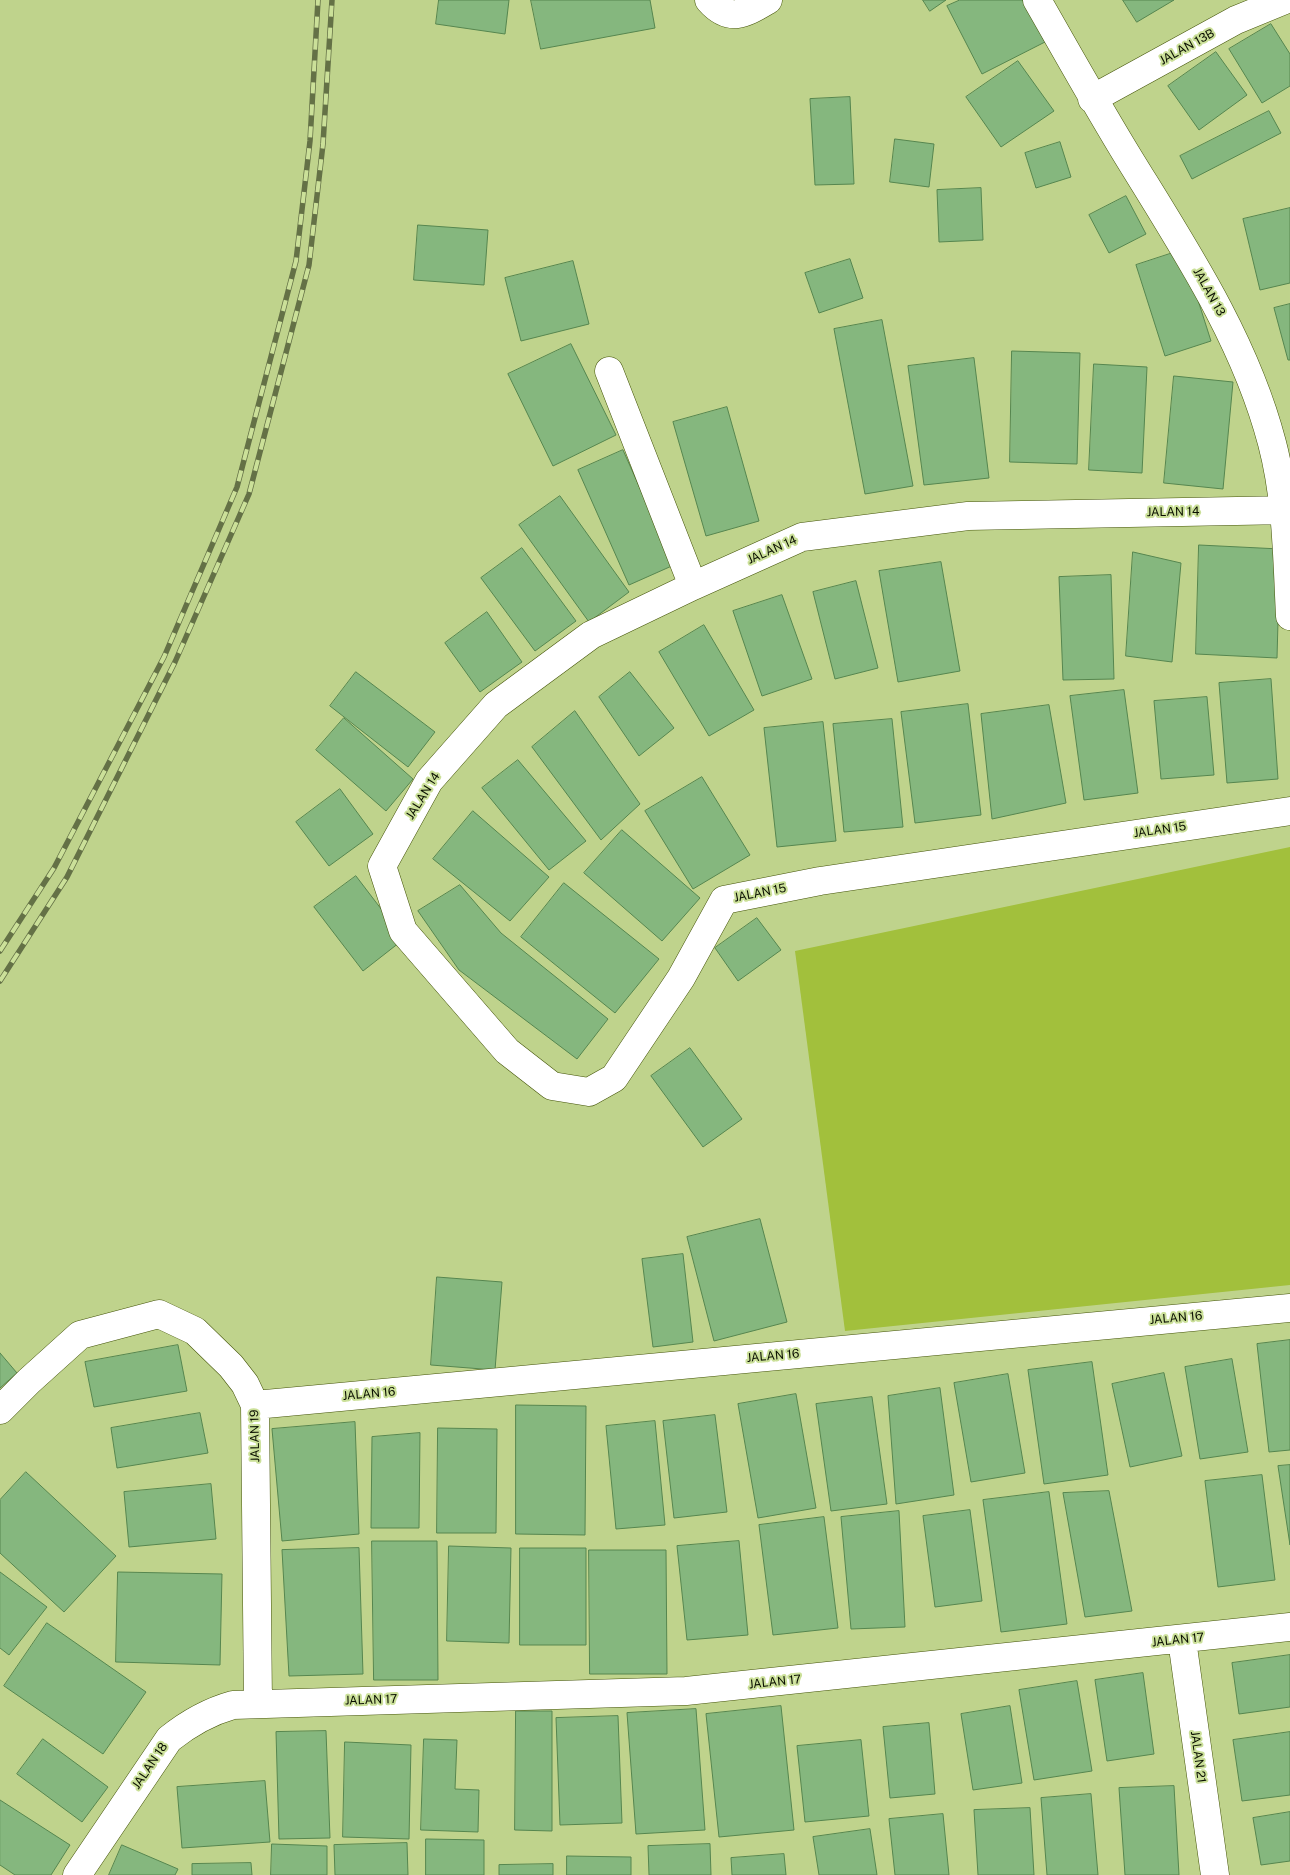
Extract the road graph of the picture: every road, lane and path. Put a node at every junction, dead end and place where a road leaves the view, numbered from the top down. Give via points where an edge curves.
1 (710, 0) edge
2 (768, 0) edge
3 (1037, 0) edge
4 (1285, 0) edge
5 (1092, 99) junction
6 (609, 371) dead end
7 (1288, 510) edge
8 (693, 586) junction
9 (1290, 616) edge
10 (1290, 811) edge
11 (382, 866) joint
12 (1290, 1308) edge
13 (255, 1405) junction
14 (0, 1410) edge
15 (1290, 1627) edge
16 (1182, 1640) junction
17 (258, 1704) junction
18 (76, 1875) edge
19 (1215, 1875) edge

1 - 2 street via 726,14 744,14
3 - 5 street, JALAN 13
4 - 5 street, JALAN 13B via 1236,20
5 - 7 street, JALAN 13 via 1194,263 1225,321 1256,391
6 - 8 street
7 - 8 street, JALAN 14 via 968,516 802,537
7 - 9 street, JALAN 13
8 - 11 street, JALAN 14 via 591,635 496,705 429,781
10 - 11 street, JALAN 15 via 820,881 724,900 681,978 614,1078 589,1092 552,1086 507,1052 403,930
12 - 13 street, JALAN 16
13 - 14 street, JALAN 19 via 240,1378 195,1331 159,1314 80,1336
13 - 17 street, JALAN 19
15 - 16 street, JALAN 17
16 - 17 street, JALAN 17 via 686,1691
16 - 19 street, JALAN 21
17 - 18 street, JALAN 18 via 233,1705 210,1711 169,1739

